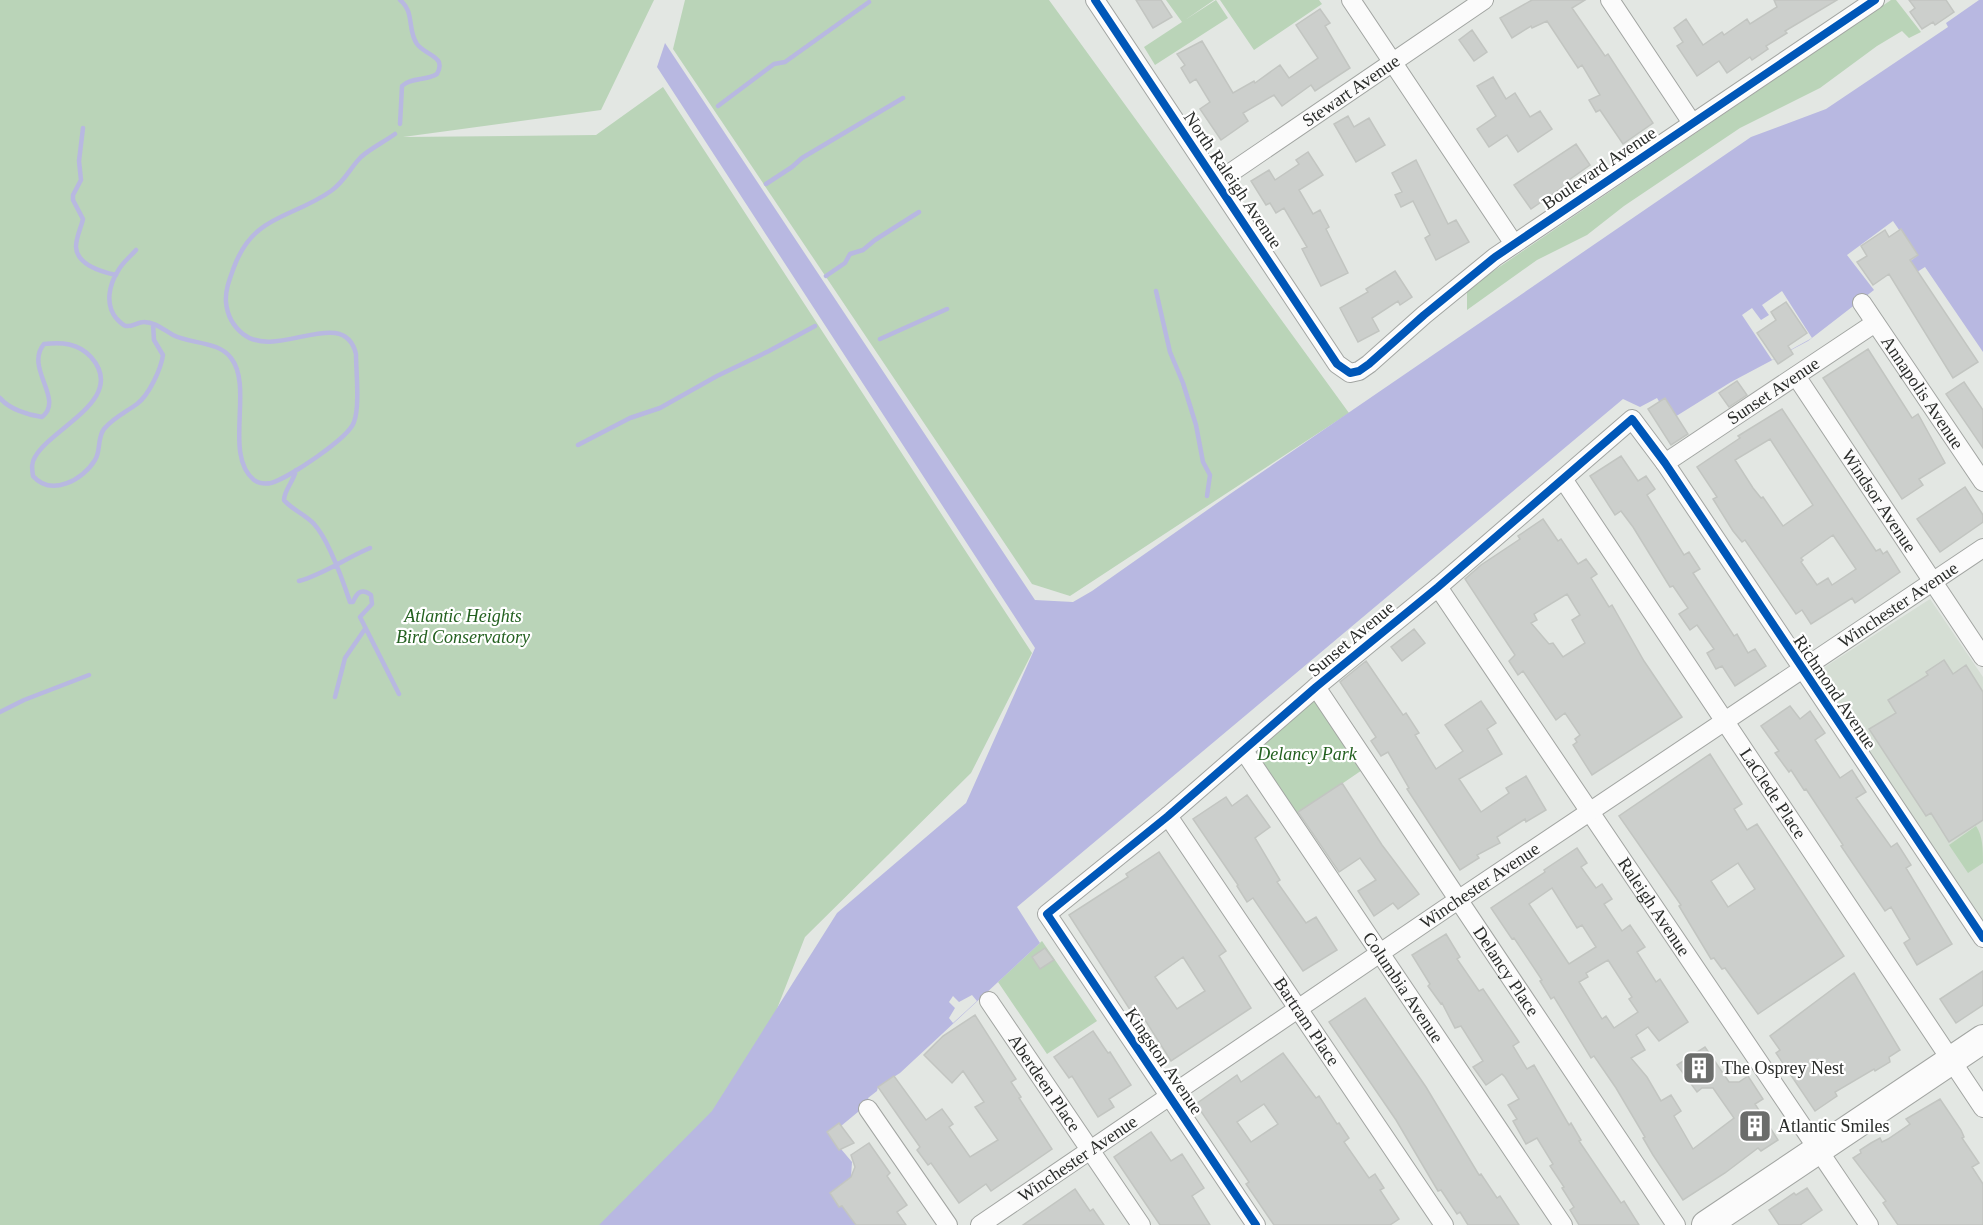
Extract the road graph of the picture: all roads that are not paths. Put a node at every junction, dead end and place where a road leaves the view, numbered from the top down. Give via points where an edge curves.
1 (1095, 0) edge
2 (1351, 0) edge
3 (1484, 0) edge
4 (1610, 0) edge
5 (1869, 2) edge
6 (1393, 62) junction
7 (1692, 123) junction
8 (1217, 182) junction
9 (1514, 244) junction
10 (1862, 303) dead end
11 (1875, 323) junction
12 (1350, 373) joint
13 (1796, 376) junction
14 (1665, 463) junction
15 (1563, 479) junction
16 (1983, 482) edge
17 (1983, 548) edge
18 (1932, 582) junction
19 (1438, 587) junction
20 (1983, 657) edge
21 (1802, 669) junction
22 (1316, 687) junction
23 (1723, 722) junction
24 (1244, 750) junction
25 (1591, 811) junction
26 (1168, 816) junction
27 (1458, 900) junction
28 (1047, 914) joint
29 (1983, 938) edge
30 (1380, 954) junction
31 (989, 1001) dead end
32 (1298, 1009) junction
33 (1983, 1039) edge
34 (1951, 1061) junction
35 (1169, 1096) junction
36 (1983, 1108) edge
37 (868, 1109) dead end
38 (1819, 1150) junction
39 (1090, 1151) junction
40 (948, 1225) edge
41 (980, 1225) edge
42 (1141, 1225) edge
43 (1256, 1225) edge
44 (1444, 1225) edge
45 (1563, 1225) edge
46 (1676, 1225) edge
47 (1706, 1225) edge
48 (1869, 1225) edge

1 - 8 street, North Raleigh Avenue
2 - 6 street
3 - 6 street, Stewart Avenue
4 - 7 street
5 - 7 street, Boulevard Avenue
6 - 8 street, Stewart Avenue
6 - 9 street
7 - 9 street, Boulevard Avenue
8 - 12 street, North Raleigh Avenue via 1337,364
9 - 12 street, Boulevard Avenue via 1369,364
10 - 11 street, Annapolis Avenue
11 - 13 street, Sunset Avenue
11 - 16 street, Annapolis Avenue
13 - 14 street, Sunset Avenue
13 - 18 street, Windsor Avenue
14 - 15 street, Sunset Avenue via 1632,419
14 - 21 street, Richmond Avenue
15 - 19 street, Sunset Avenue
15 - 23 street, LaClede Place
17 - 18 street, Winchester Avenue
18 - 20 street, Windsor Avenue
18 - 21 street, Winchester Avenue
19 - 22 street, Sunset Avenue
19 - 25 street, Raleigh Avenue
21 - 23 street, Winchester Avenue
21 - 29 street, Richmond Avenue
22 - 24 street, Sunset Avenue
22 - 27 street, Delancy Place
23 - 25 street, Winchester Avenue
23 - 34 street, LaClede Place
24 - 26 street, Sunset Avenue
24 - 30 street, Columbia Avenue
25 - 27 street, Winchester Avenue
25 - 38 street, Raleigh Avenue
26 - 28 street, Sunset Avenue
26 - 32 street, Bartram Place
27 - 30 street, Winchester Avenue
27 - 46 street, Delancy Place
28 - 35 street, Kingston Avenue
30 - 32 street, Winchester Avenue
30 - 45 street, Columbia Avenue
31 - 39 street, Aberdeen Place
32 - 35 street, Winchester Avenue
32 - 44 street, Bartram Place
33 - 34 main road
34 - 36 street, LaClede Place
34 - 38 main road
35 - 39 street, Winchester Avenue
35 - 43 street, Kingston Avenue
37 - 40 street
38 - 47 main road
38 - 48 street, Raleigh Avenue
39 - 41 street, Winchester Avenue
39 - 42 street, Aberdeen Place

